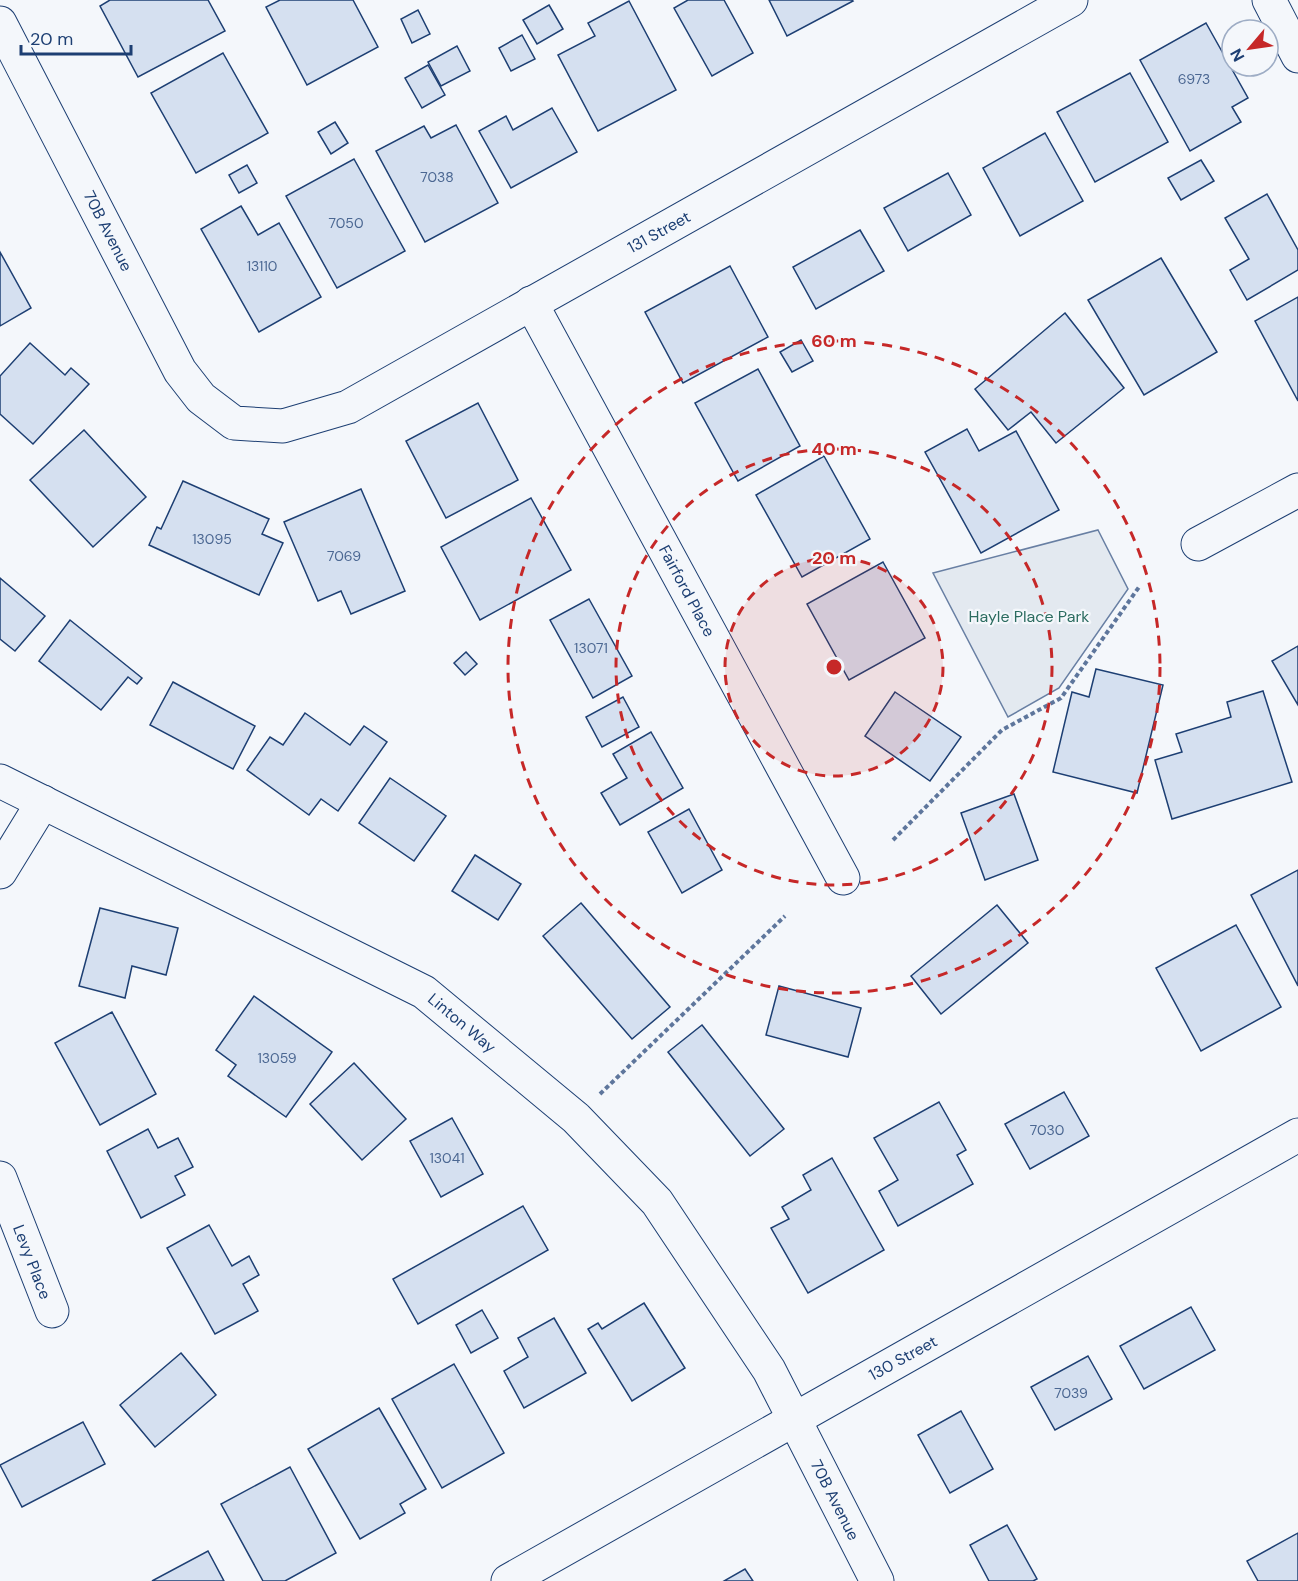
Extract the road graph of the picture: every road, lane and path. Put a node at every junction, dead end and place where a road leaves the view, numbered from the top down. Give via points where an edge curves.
1 (1071, 0) edge
2 (1269, 0) edge
3 (0, 23) edge
4 (1298, 56) edge
5 (531, 303) junction
6 (234, 423) joint
7 (1298, 490) edge
8 (1198, 544) dead end
9 (1139, 586) dead end
10 (0, 781) edge
11 (43, 802) junction
12 (893, 840) dead end
13 (0, 872) edge
14 (843, 878) dead end
15 (785, 916) dead end
16 (599, 1095) dead end
17 (1298, 1135) edge
18 (0, 1178) edge
19 (52, 1311) dead end
20 (794, 1419) junction
21 (508, 1581) edge
22 (877, 1581) edge

1 - 5 street, 131 Street
2 - 4 street
3 - 6 street, 70B Avenue via 180,371 201,398
5 - 6 street, 131 Street via 348,407 284,426
5 - 14 street, Fairford Place
7 - 8 street
9 - 12 path via 1061,698 1002,730
10 - 11 street, Linton Way
11 - 13 street
11 - 20 street, Linton Way via 424,992 576,1118 657,1202 769,1370
15 - 16 path
17 - 20 street, 130 Street
18 - 19 street, Levy Place
20 - 21 street, 130 Street
20 - 22 street, 70B Avenue

